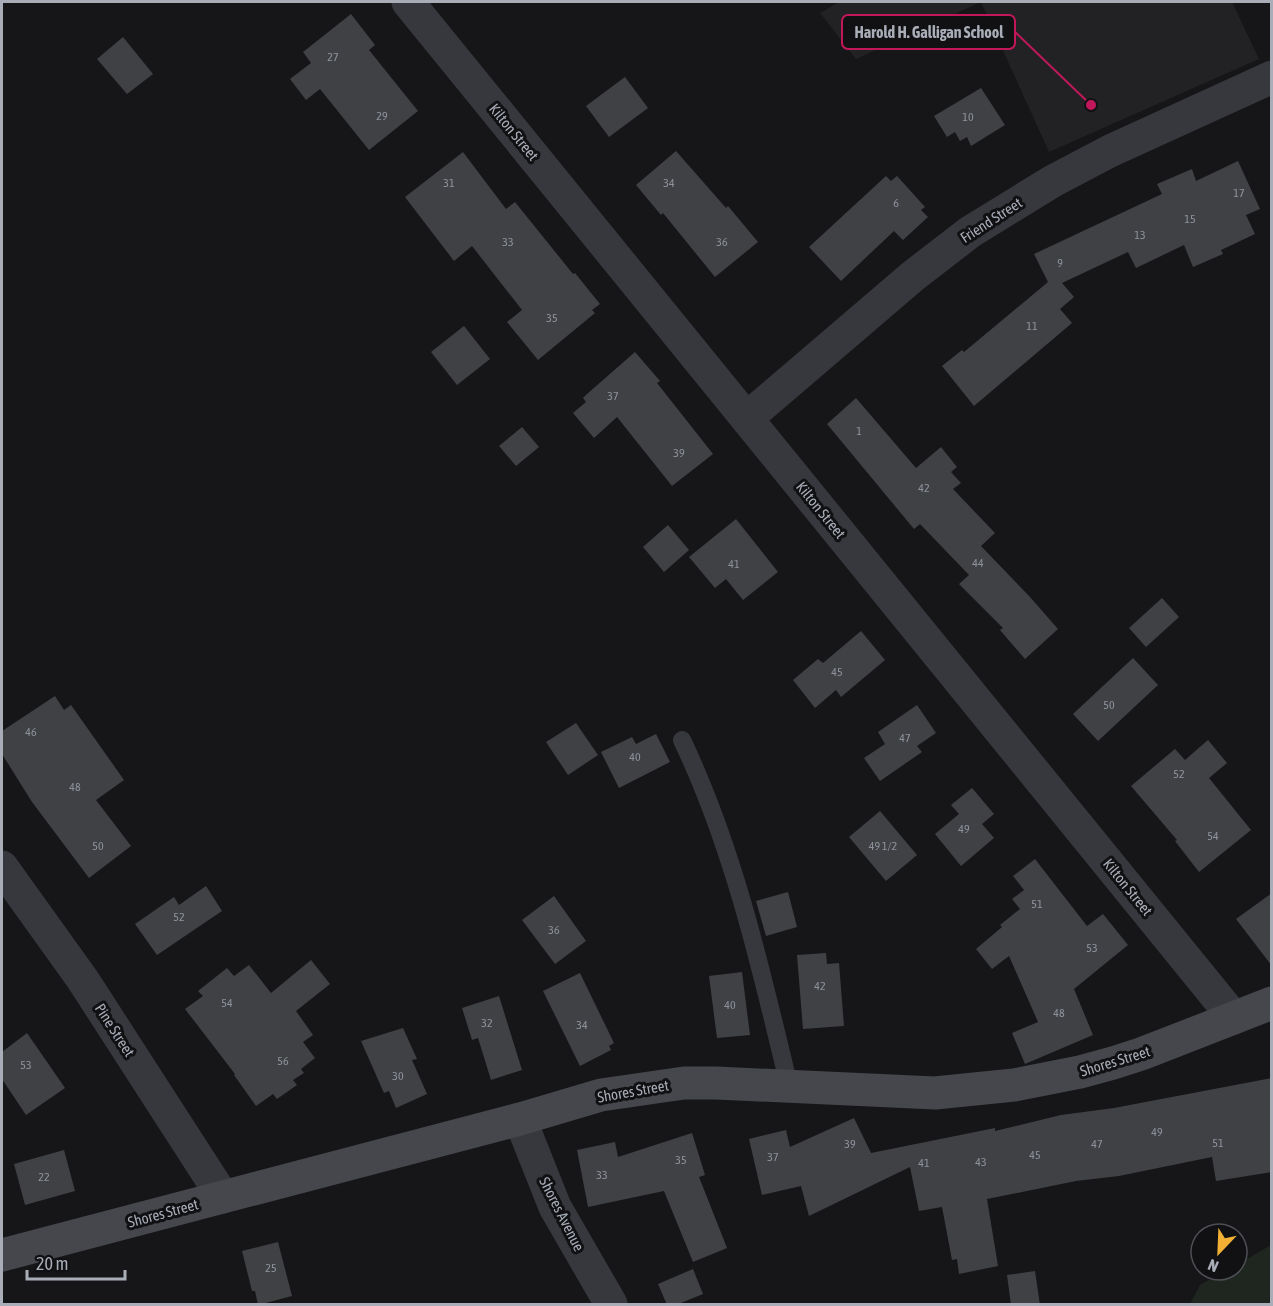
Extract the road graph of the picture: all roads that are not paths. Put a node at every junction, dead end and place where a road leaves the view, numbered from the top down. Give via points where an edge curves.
1 (408, 2) edge
2 (1272, 77) edge
3 (747, 418) junction
4 (682, 740) dead end
5 (2, 867) edge
6 (1272, 1003) edge
7 (1234, 1018) junction
8 (789, 1086) junction
9 (520, 1119) junction
10 (223, 1197) junction
11 (2, 1255) edge
12 (611, 1305) edge

1 - 3 street, Kilton Street
2 - 3 street, Friend Street via 1110,151 979,226 919,271
3 - 7 street, Kilton Street
4 - 8 lane via 703,784 746,917
5 - 10 street, Pine Street via 83,980
6 - 7 street, Shores Street
7 - 8 street, Shores Street via 1113,1063 1014,1085 935,1093
8 - 9 street, Shores Street via 665,1085 601,1095
9 - 10 street, Shores Street
9 - 12 street, Shores Avenue via 555,1207
10 - 11 street, Shores Street

